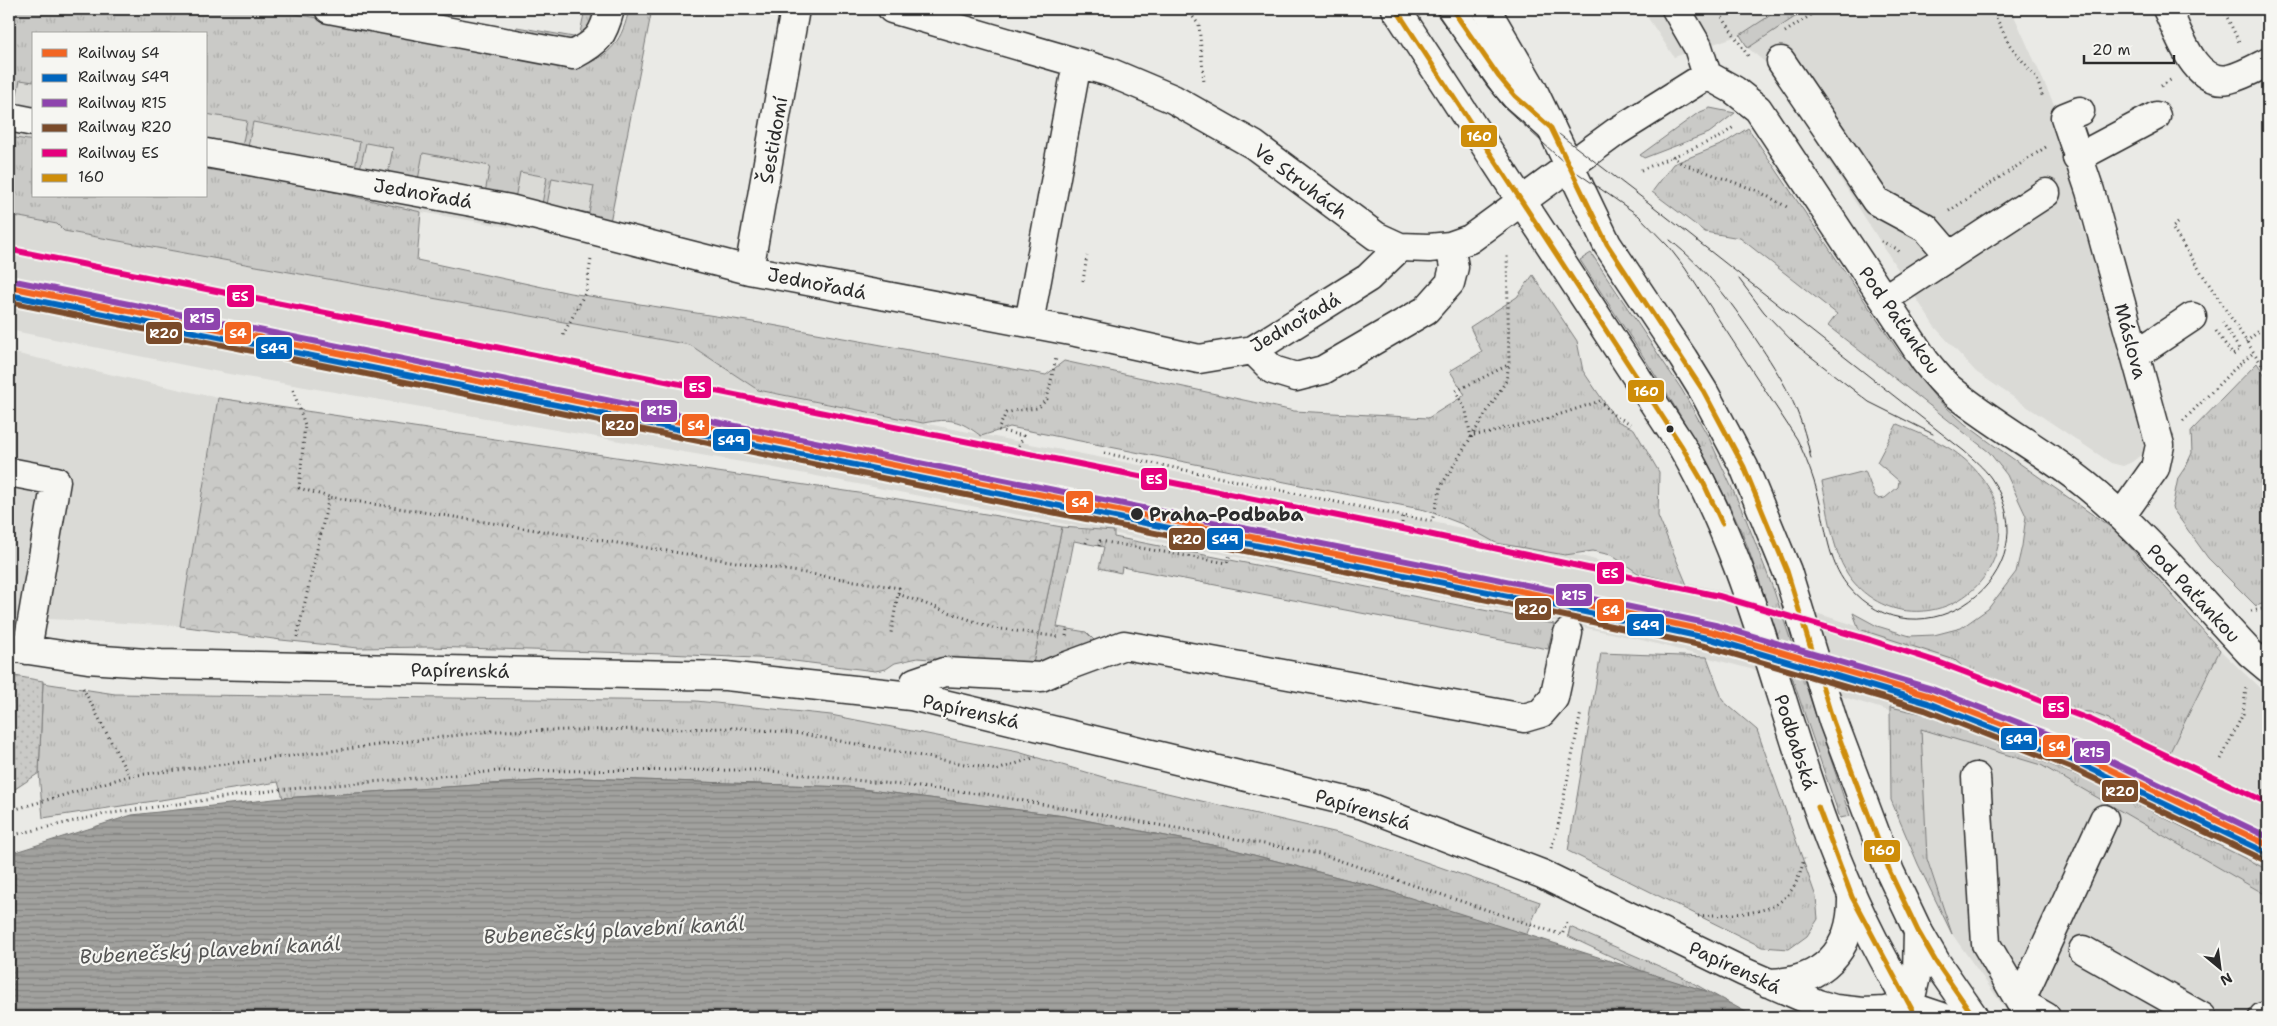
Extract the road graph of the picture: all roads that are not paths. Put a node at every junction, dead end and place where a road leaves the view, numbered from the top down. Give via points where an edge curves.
1 (329, 9) edge
2 (610, 9) edge
3 (795, 9) edge
4 (892, 9) edge
5 (1396, 9) edge
6 (1452, 9) edge
7 (1486, 9) edge
8 (1676, 9) edge
9 (2167, 9) edge
10 (920, 12) edge
11 (1781, 61) dead end
12 (1077, 62) junction
13 (2268, 62) edge
14 (1707, 75) junction
15 (2080, 111) dead end
16 (2156, 116) dead end
17 (9, 117) edge
18 (32, 122) edge
19 (1551, 128) junction
20 (208, 153) edge
21 (2077, 158) junction
22 (1569, 166) junction
23 (2046, 193) dead end
24 (1522, 201) junction
25 (1450, 246) junction
26 (1400, 247) junction
27 (1950, 256) junction
28 (749, 270) junction
29 (1884, 299) junction
30 (2192, 317) dead end
31 (1028, 323) junction
32 (1253, 350) junction
33 (2135, 355) junction
34 (9, 472) edge
35 (2121, 516) junction
36 (1568, 633) dead end
37 (18, 649) edge
38 (2262, 654) edge
39 (911, 696) junction
40 (1976, 778) dead end
41 (2104, 819) dead end
42 (1852, 897) junction
43 (1918, 931) junction
44 (2083, 950) dead end
45 (1779, 988) junction
46 (2020, 1002) junction
47 (1912, 1012) edge
48 (2268, 1016) edge
49 (1825, 1017) edge
50 (1942, 1017) edge
51 (1974, 1017) edge
52 (2046, 1017) edge
53 (2202, 1017) edge
54 (2263, 1017) edge

1 - 2 street via 573,55 594,44 605,31
3 - 28 street, Šestidomí
4 - 10 street, Ve Struhách
5 - 24 street, Podbabská
6 - 19 street via 1515,96
7 - 19 street via 1532,88
8 - 14 street via 1698,47
9 - 13 street via 2194,66 2210,78 2227,80
10 - 12 street, Ve Struhách
11 - 27 street via 1876,201 1926,228
12 - 26 street, Ve Struhách via 1164,96 1254,144 1376,236
12 - 31 street
14 - 22 street via 1616,132
14 - 29 street, Pod Paťankou via 1758,109
15 - 21 street, Máslova via 2065,116
16 - 21 street
17 - 18 street
19 - 22 street
20 - 28 street, Jednořadá via 510,209
21 - 33 street, Máslova via 2090,191
22 - 24 street, Ve Struhách
22 - 43 street via 1607,244 1704,392 1744,467 1787,571 1833,721 1890,872
23 - 27 street
24 - 25 street, Ve Struhách via 1470,240
24 - 42 street, Podbabská via 1682,445 1704,484 1744,583 1813,795
25 - 26 street, Ve Struhách
25 - 32 street via 1454,268 1450,283 1426,310 1322,370 1296,377 1273,370
26 - 32 street, Jednořadá via 1368,278
27 - 29 street
28 - 31 street, Jednořadá
29 - 35 street, Pod Paťankou via 1924,361 1949,388 2043,453
30 - 33 street
31 - 32 street, Jednořadá via 1199,359
33 - 35 street, Máslova via 2160,445 2155,468
34 - 37 street via 56,481
35 - 38 street, Pod Paťankou
36 - 39 street, Papírenská via 1554,698 1542,713 1524,718 1124,645 1041,678 944,672 915,682
37 - 39 street, Papírenská via 88,659 161,664 726,676
39 - 45 street, Papírenská via 1362,805 1542,874
40 - 46 street via 1986,944
41 - 46 street
42 - 45 street via 1849,931 1841,947 1817,971 1784,983
42 - 47 street, Podbabská
43 - 47 street
43 - 51 street
44 - 53 street
45 - 47 street, Papírenská via 1836,1009
45 - 49 street, Papírenská
46 - 52 street
47 - 50 street
48 - 54 street

